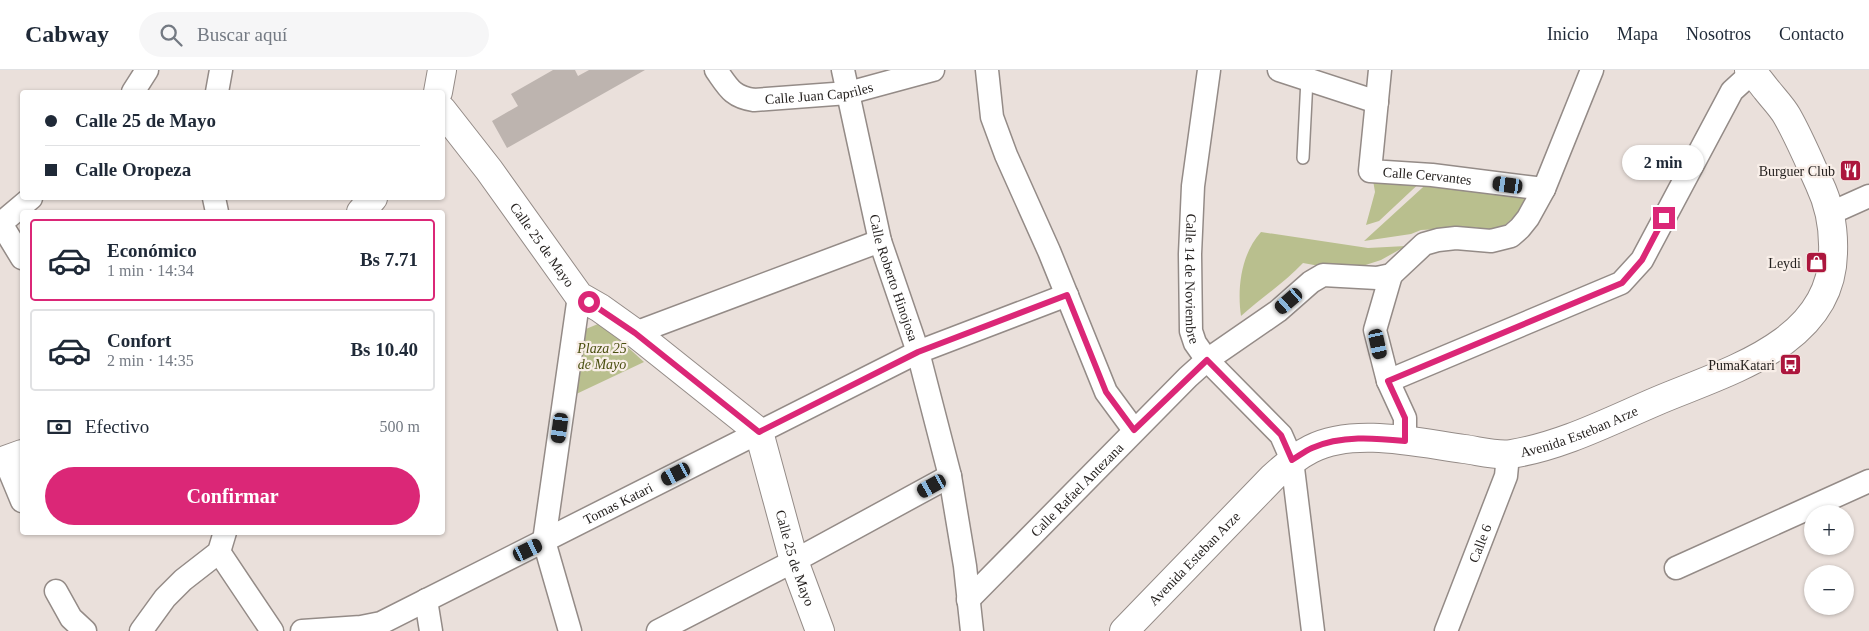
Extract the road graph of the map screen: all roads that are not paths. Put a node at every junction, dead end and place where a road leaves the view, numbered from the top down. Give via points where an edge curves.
1 (147, 70) edge
2 (220, 70) edge
3 (442, 70) edge
4 (716, 70) edge
5 (843, 70) edge
6 (933, 70) edge
7 (987, 70) edge
8 (1209, 70) edge
9 (1279, 70) edge
10 (1380, 70) edge
11 (1592, 70) edge
12 (1752, 71) edge
13 (1307, 79) junction
14 (134, 90) edge
15 (217, 90) edge
16 (438, 90) edge
17 (848, 93) junction
18 (1377, 102) junction
19 (445, 114) edge
20 (1303, 158) dead end
21 (1544, 189) junction
22 (1869, 196) edge
23 (29, 200) edge
24 (371, 200) edge
25 (364, 210) edge
26 (1831, 213) junction
27 (0, 223) edge
28 (880, 241) junction
29 (20, 255) edge
30 (1391, 275) junction
31 (1067, 295) junction
32 (579, 296) junction
33 (635, 333) junction
34 (918, 352) junction
35 (1207, 360) junction
36 (1388, 381) junction
37 (1134, 430) junction
38 (759, 432) junction
39 (1405, 441) junction
40 (1508, 455) junction
41 (9, 459) edge
42 (1292, 460) junction
43 (950, 476) junction
44 (1869, 481) edge
45 (20, 495) edge
46 (544, 541) junction
47 (222, 542) edge
48 (794, 561) junction
49 (1676, 568) dead end
50 (56, 591) dead end
51 (426, 600) junction
52 (968, 600) junction
53 (84, 631) edge
54 (141, 631) edge
55 (272, 631) edge
56 (302, 631) edge
57 (431, 631) edge
58 (570, 631) edge
59 (658, 631) edge
60 (820, 631) edge
61 (972, 631) edge
62 (1124, 631) edge
63 (1310, 631) edge
64 (1446, 631) edge

1 - 14 street
2 - 15 street
3 - 16 main road
4 - 17 street, Calle Juan Capriles via 730,91 744,99
5 - 17 street, Calle Roberto Hinojosa
6 - 17 street, Calle Juan Capriles
7 - 31 street via 992,117
8 - 35 street, Calle 14 de Noviembre via 1193,186 1190,254 1191,331
9 - 13 street
10 - 18 street
11 - 21 street
12 - 26 main road, Avenida Esteban Arze via 1786,115
12 - 36 street via 1732,91 1642,260 1622,283
13 - 18 street
13 - 20 lane
17 - 28 street, Calle Roberto Hinojosa
18 - 21 street, Calle Cervantes via 1370,171 1436,175
19 - 32 main road, Calle 25 de Mayo
21 - 30 street via 1528,218 1511,236 1491,241 1456,238 1424,244
22 - 26 street
23 - 27 street
24 - 25 main road
26 - 40 main road, Avenida Esteban Arze via 1833,266 1827,286 1815,312 1790,338 1760,357 1586,431 1546,446
27 - 29 street
28 - 33 street
28 - 34 street, Calle Roberto Hinojosa
30 - 35 street via 1377,278 1323,275
30 - 36 street via 1375,330
31 - 34 street, Tomas Katari
31 - 37 street via 1106,392
32 - 33 main road, Calle 25 de Mayo
32 - 46 street
33 - 38 main road, Calle 25 de Mayo
34 - 38 street, Tomas Katari
34 - 43 street, Calle Roberto Hinojosa
35 - 37 street, Calle Rafael Antezana
35 - 42 street, Calle 14 de Noviembre via 1281,435
36 - 39 street via 1405,418
37 - 52 street, Calle Rafael Antezana
38 - 46 street, Tomas Katari
38 - 48 main road, Calle 25 de Mayo
39 - 40 main road, Avenida Esteban Arze
39 - 42 main road, Avenida Esteban Arze via 1361,438 1337,441 1313,447
40 - 64 street, Calle 6 via 1506,476
41 - 45 street
42 - 62 main road, Avenida Esteban Arze
42 - 63 street, Calle 14 de Noviembre
43 - 48 street
43 - 52 street, Calle Roberto Hinojosa
44 - 49 street
46 - 51 street, Tomas Katari
46 - 58 street
47 - 54 street via 165,598
47 - 55 street
48 - 59 street
48 - 60 main road, Calle 25 de Mayo
50 - 53 street via 71,618
51 - 56 street, Tomas Katari via 381,623
51 - 57 street
52 - 61 street, Calle Roberto Hinojosa

